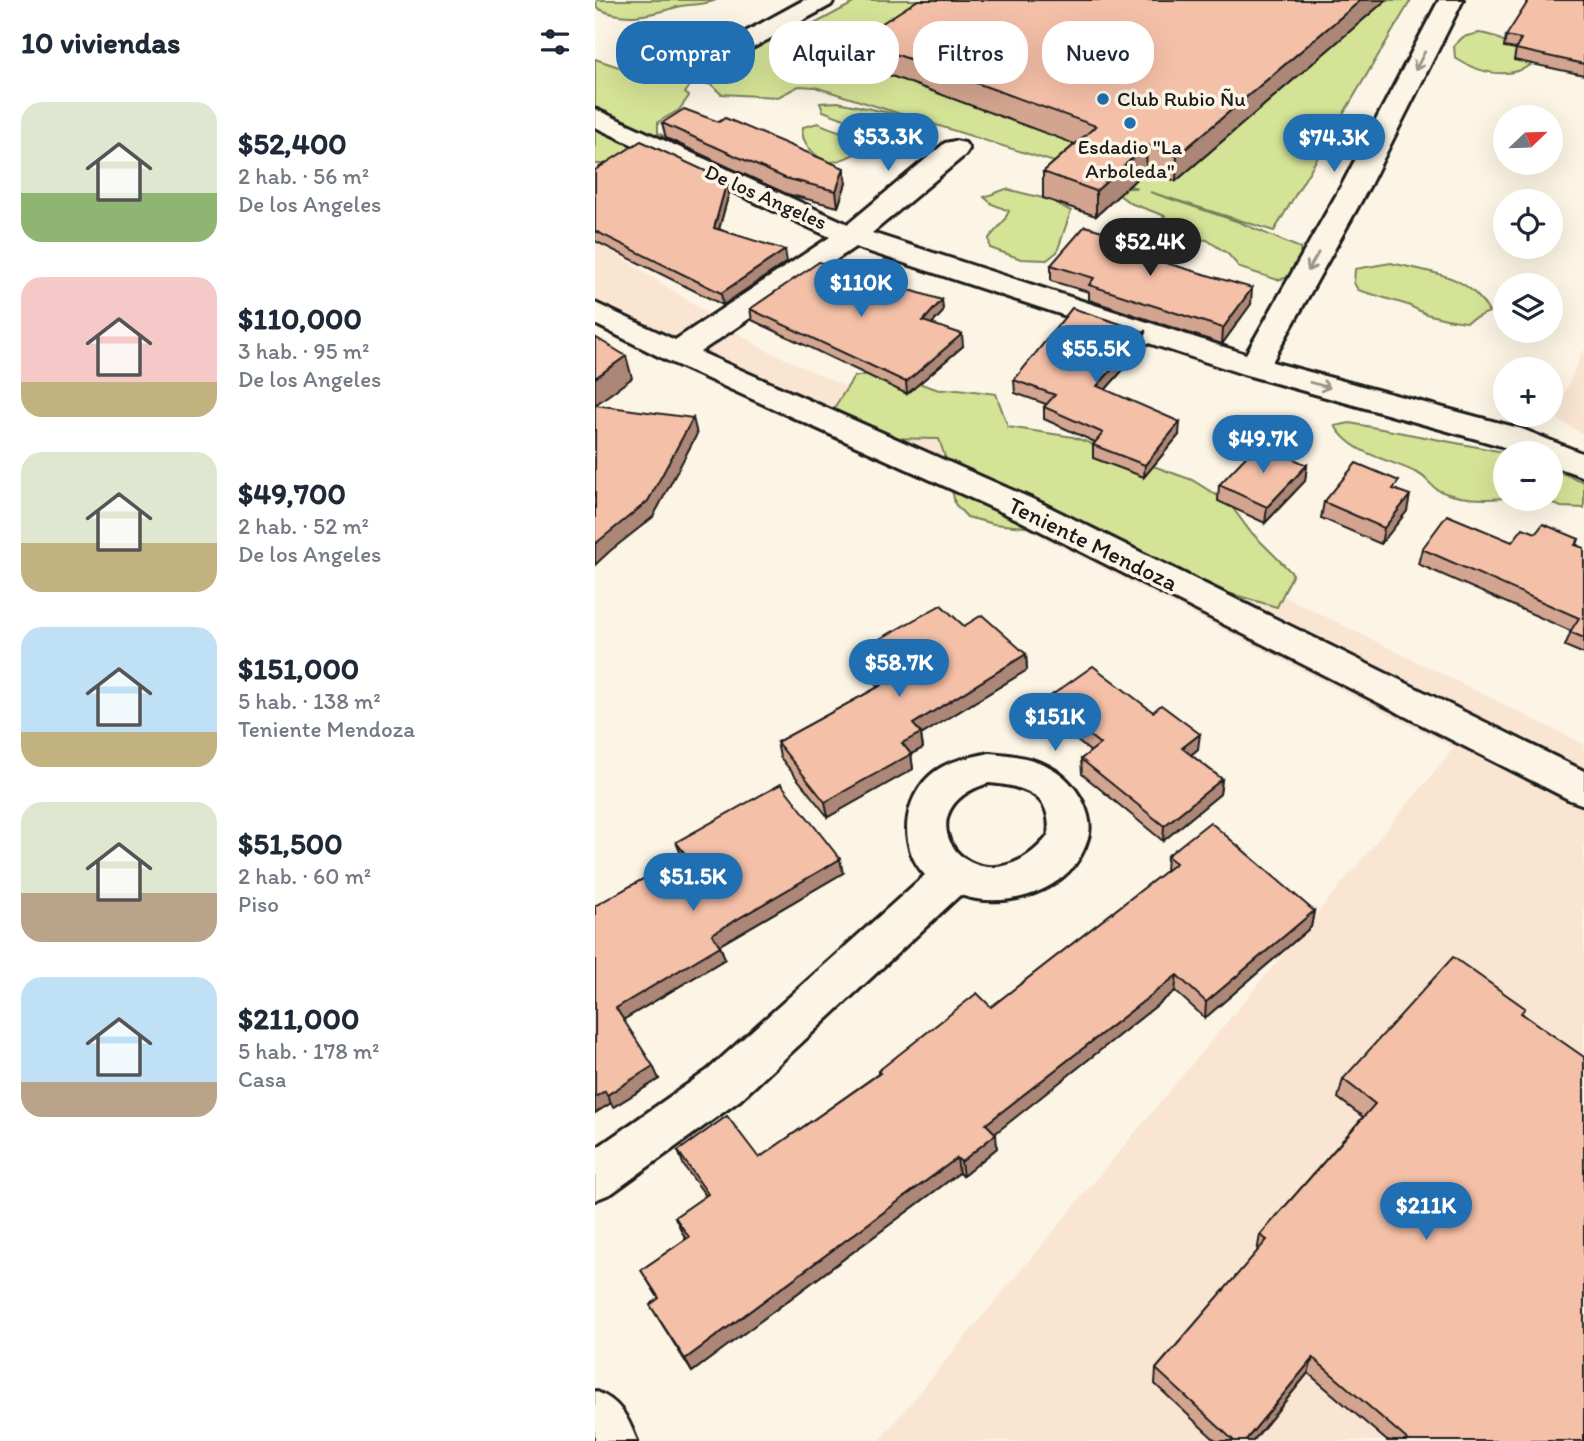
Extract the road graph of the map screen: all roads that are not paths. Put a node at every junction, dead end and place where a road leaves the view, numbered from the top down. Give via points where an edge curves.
1 (822, 0) edge
2 (1451, 0) edge
3 (755, 37) edge
4 (605, 123) edge
5 (955, 149) dead end
6 (851, 236) junction
7 (595, 312) edge
8 (677, 353) junction
9 (1254, 368) junction
10 (1584, 466) edge
11 (1584, 789) edge
12 (953, 876) dead end
13 (595, 1177) edge
14 (595, 1417) edge
15 (611, 1441) edge

1 - 3 street
2 -> 9 street via 1356,185
4 - 6 street, De los Angeles
5 - 6 street
6 - 8 street
6 - 9 street, De los Angeles
7 - 8 street, Teniente Mendoza
8 - 11 street, Teniente Mendoza via 1027,510
9 -> 10 street, De los Angeles via 1510,437
12 - 13 street via 724,1085
14 - 15 street

